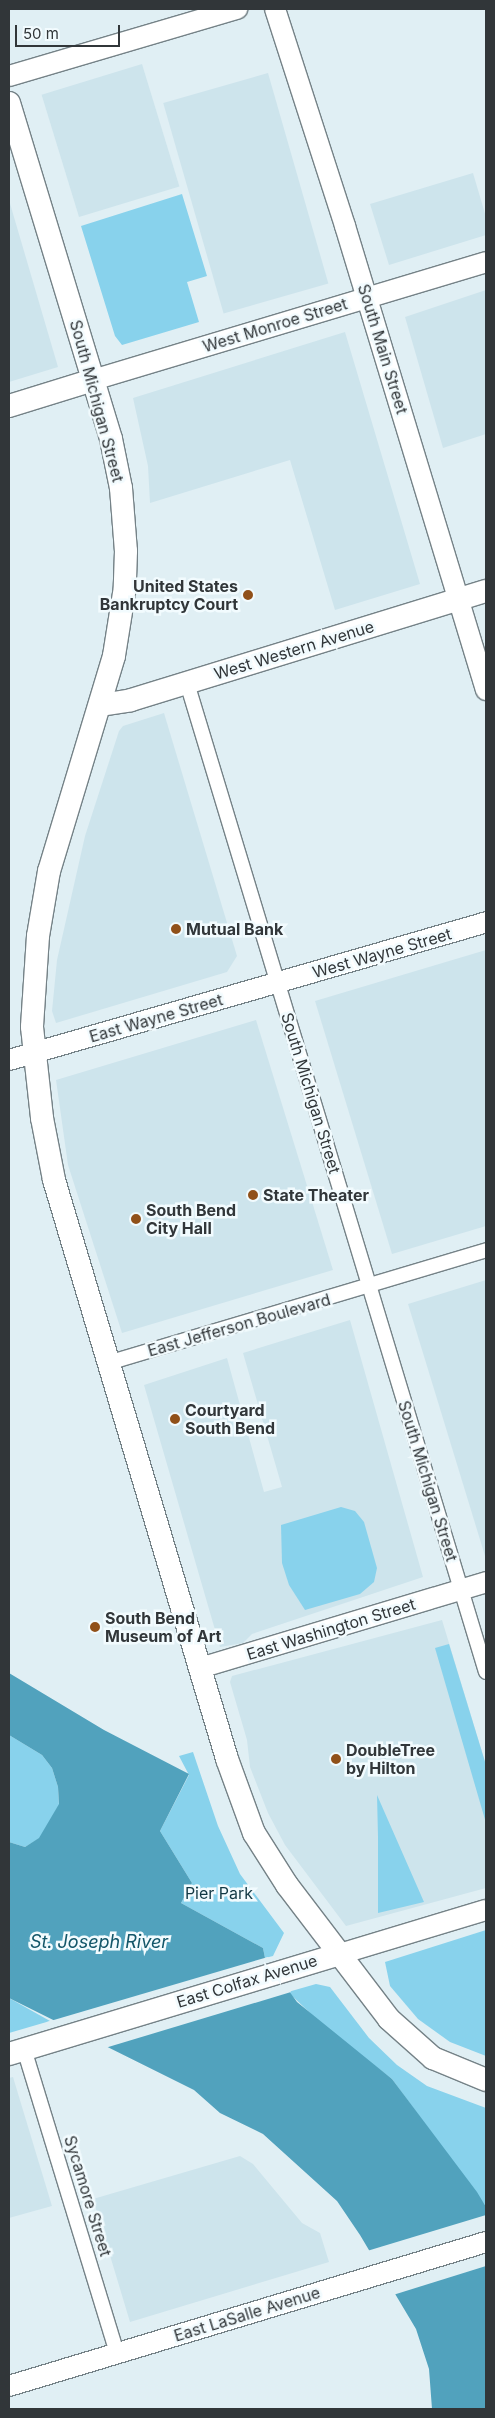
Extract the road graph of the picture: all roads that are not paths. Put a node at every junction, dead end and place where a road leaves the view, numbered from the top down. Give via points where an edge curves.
1 (237, 9) edge
2 (275, 9) edge
3 (9, 76) edge
4 (9, 103) edge
5 (486, 262) edge
6 (367, 298) junction
7 (93, 380) junction
8 (9, 406) edge
9 (486, 590) edge
10 (460, 599) junction
11 (186, 683) junction
12 (486, 690) edge
13 (101, 706) junction
14 (486, 922) edge
15 (277, 984) junction
16 (34, 1052) junction
17 (9, 1060) edge
18 (486, 1250) edge
19 (369, 1286) junction
20 (108, 1363) junction
21 (486, 1582) edge
22 (461, 1590) junction
23 (200, 1668) junction
24 (486, 1672) edge
25 (486, 1910) edge
26 (340, 1954) junction
27 (16, 2052) edge
28 (486, 2080) edge
29 (486, 2242) edge
30 (117, 2353) junction
31 (9, 2386) edge

1 - 3 street
2 - 6 street, South Main Street
4 - 7 main road, South Michigan Street
5 - 6 street, West Monroe Street
6 - 7 street, West Monroe Street
6 - 10 street, South Main Street
7 - 8 main road
7 - 13 main road, South Michigan Street via 116,459 126,551 125,587 114,656
9 - 10 main road, West Western Avenue
10 - 11 main road, West Western Avenue
10 - 12 street, South Main Street
11 - 13 main road, West Western Avenue
11 - 15 street, South Michigan Street
13 - 16 main road, South Michigan Street via 49,871 35,964 32,1003
14 - 15 street, West Wayne Street
15 - 16 street, East Wayne Street
15 - 19 street, South Michigan Street
16 - 17 street
16 - 20 main road, South Michigan Street via 54,1180
18 - 19 street, East Jefferson Boulevard
19 - 20 street, East Jefferson Boulevard
19 - 22 street, South Michigan Street
20 - 23 main road, South Michigan Street
21 - 22 street, East Washington Street
22 - 23 street, East Washington Street
22 - 24 street, South Michigan Street
23 - 26 main road, South Michigan Street via 227,1759 254,1833 287,1885
25 - 26 street, East Colfax Avenue
26 - 27 main road, East Colfax Avenue
26 - 28 main road, South Michigan Street via 389,2019 421,2048 449,2067
27 - 30 street, Sycamore Street
29 - 30 street, East LaSalle Avenue
30 - 31 street, East LaSalle Avenue

